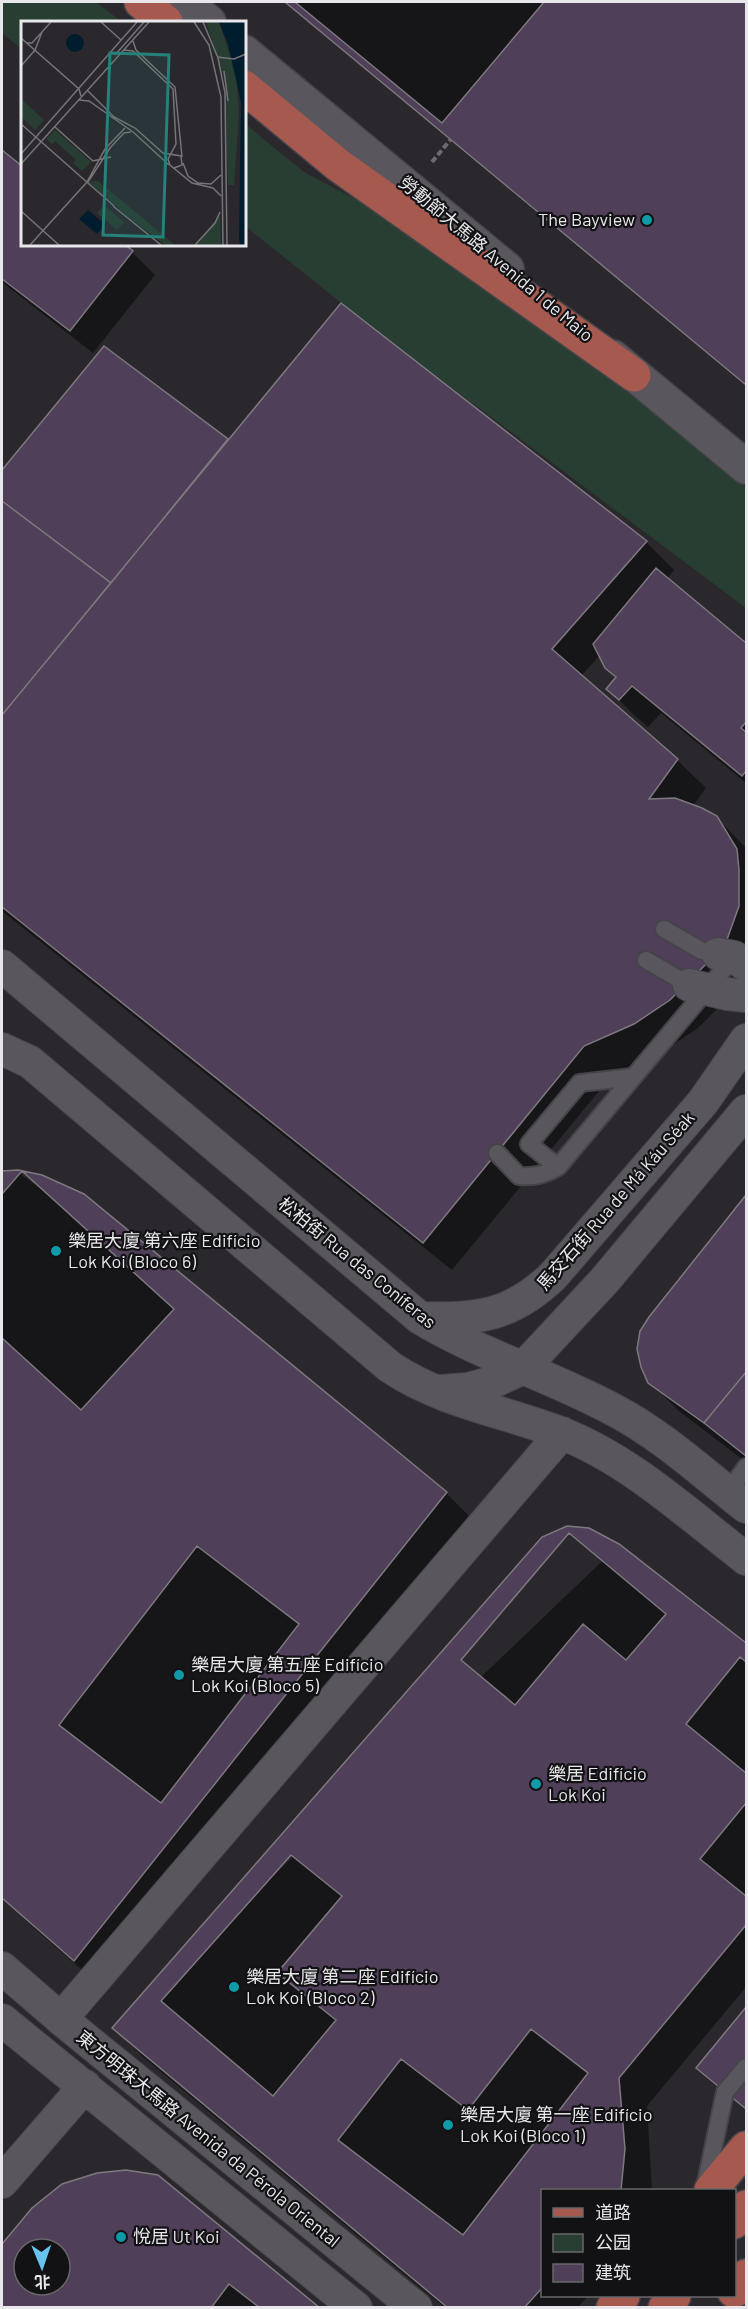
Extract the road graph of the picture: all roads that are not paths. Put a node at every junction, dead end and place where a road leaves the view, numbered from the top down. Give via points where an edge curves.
1 (141, 2) edge
2 (184, 2) edge
3 (165, 21) edge
4 (208, 21) edge
5 (246, 54) edge
6 (246, 89) edge
7 (634, 375) junction
8 (747, 467) edge
9 (664, 929) dead end
10 (733, 959) edge
11 (646, 960) dead end
12 (2, 966) edge
13 (698, 986) junction
14 (747, 996) edge
15 (747, 1040) edge
16 (2, 1049) edge
17 (633, 1077) junction
18 (747, 1111) edge
19 (497, 1153) dead end
20 (558, 1167) junction
21 (420, 1318) junction
22 (524, 1368) junction
23 (434, 1392) junction
24 (562, 1433) junction
25 (747, 1467) edge
26 (737, 1500) edge
27 (747, 1559) edge
28 (2, 1968) edge
29 (2, 2019) edge
30 (61, 2019) junction
31 (747, 2067) edge
32 (85, 2086) junction
33 (747, 2148) edge
34 (2, 2182) edge
35 (704, 2189) edge
36 (712, 2189) edge
37 (747, 2207) edge
38 (736, 2221) edge
39 (747, 2276) edge
40 (736, 2289) edge
41 (356, 2307) edge
42 (416, 2307) edge

1 - 3 main road
2 - 4 street
5 - 7 street, 勞動節大馬路 Avenida 1 de Maio
6 - 7 main road via 338,165
7 - 8 street, 勞動節大馬路 Avenida 1 de Maio
9 - 10 lane via 702,951
10 - 13 lane
11 - 13 lane
12 - 21 street, 松柏街 Rua das Coníferas
13 - 14 street
13 - 17 lane
15 - 21 street, 馬交石街 Rua de Má Káu Séak via 703,1102 534,1294 486,1315
16 - 23 street via 30,1062 390,1367
17 - 20 lane
17 - 20 lane via 580,1083 529,1143
18 - 22 street via 605,1280
19 - 20 lane via 519,1176 546,1174
21 - 22 street, 松柏街 Rua das Coníferas
22 - 23 street via 468,1389
22 - 26 street, 松柏街 Rua das Coníferas via 616,1410
23 - 24 street
24 - 27 street via 624,1466
24 - 30 street
25 - 26 lane
28 - 30 street, 東方明珠大馬路 Avenida da Pérola Oriental
29 - 32 street, 東方明珠大馬路 Avenida da Pérola Oriental
30 - 42 street, 東方明珠大馬路 Avenida da Pérola Oriental
31 - 35 lane via 725,2092
32 - 34 street
32 - 41 street, 東方明珠大馬路 Avenida da Pérola Oriental
33 - 36 main road
37 - 38 main road
39 - 40 main road

